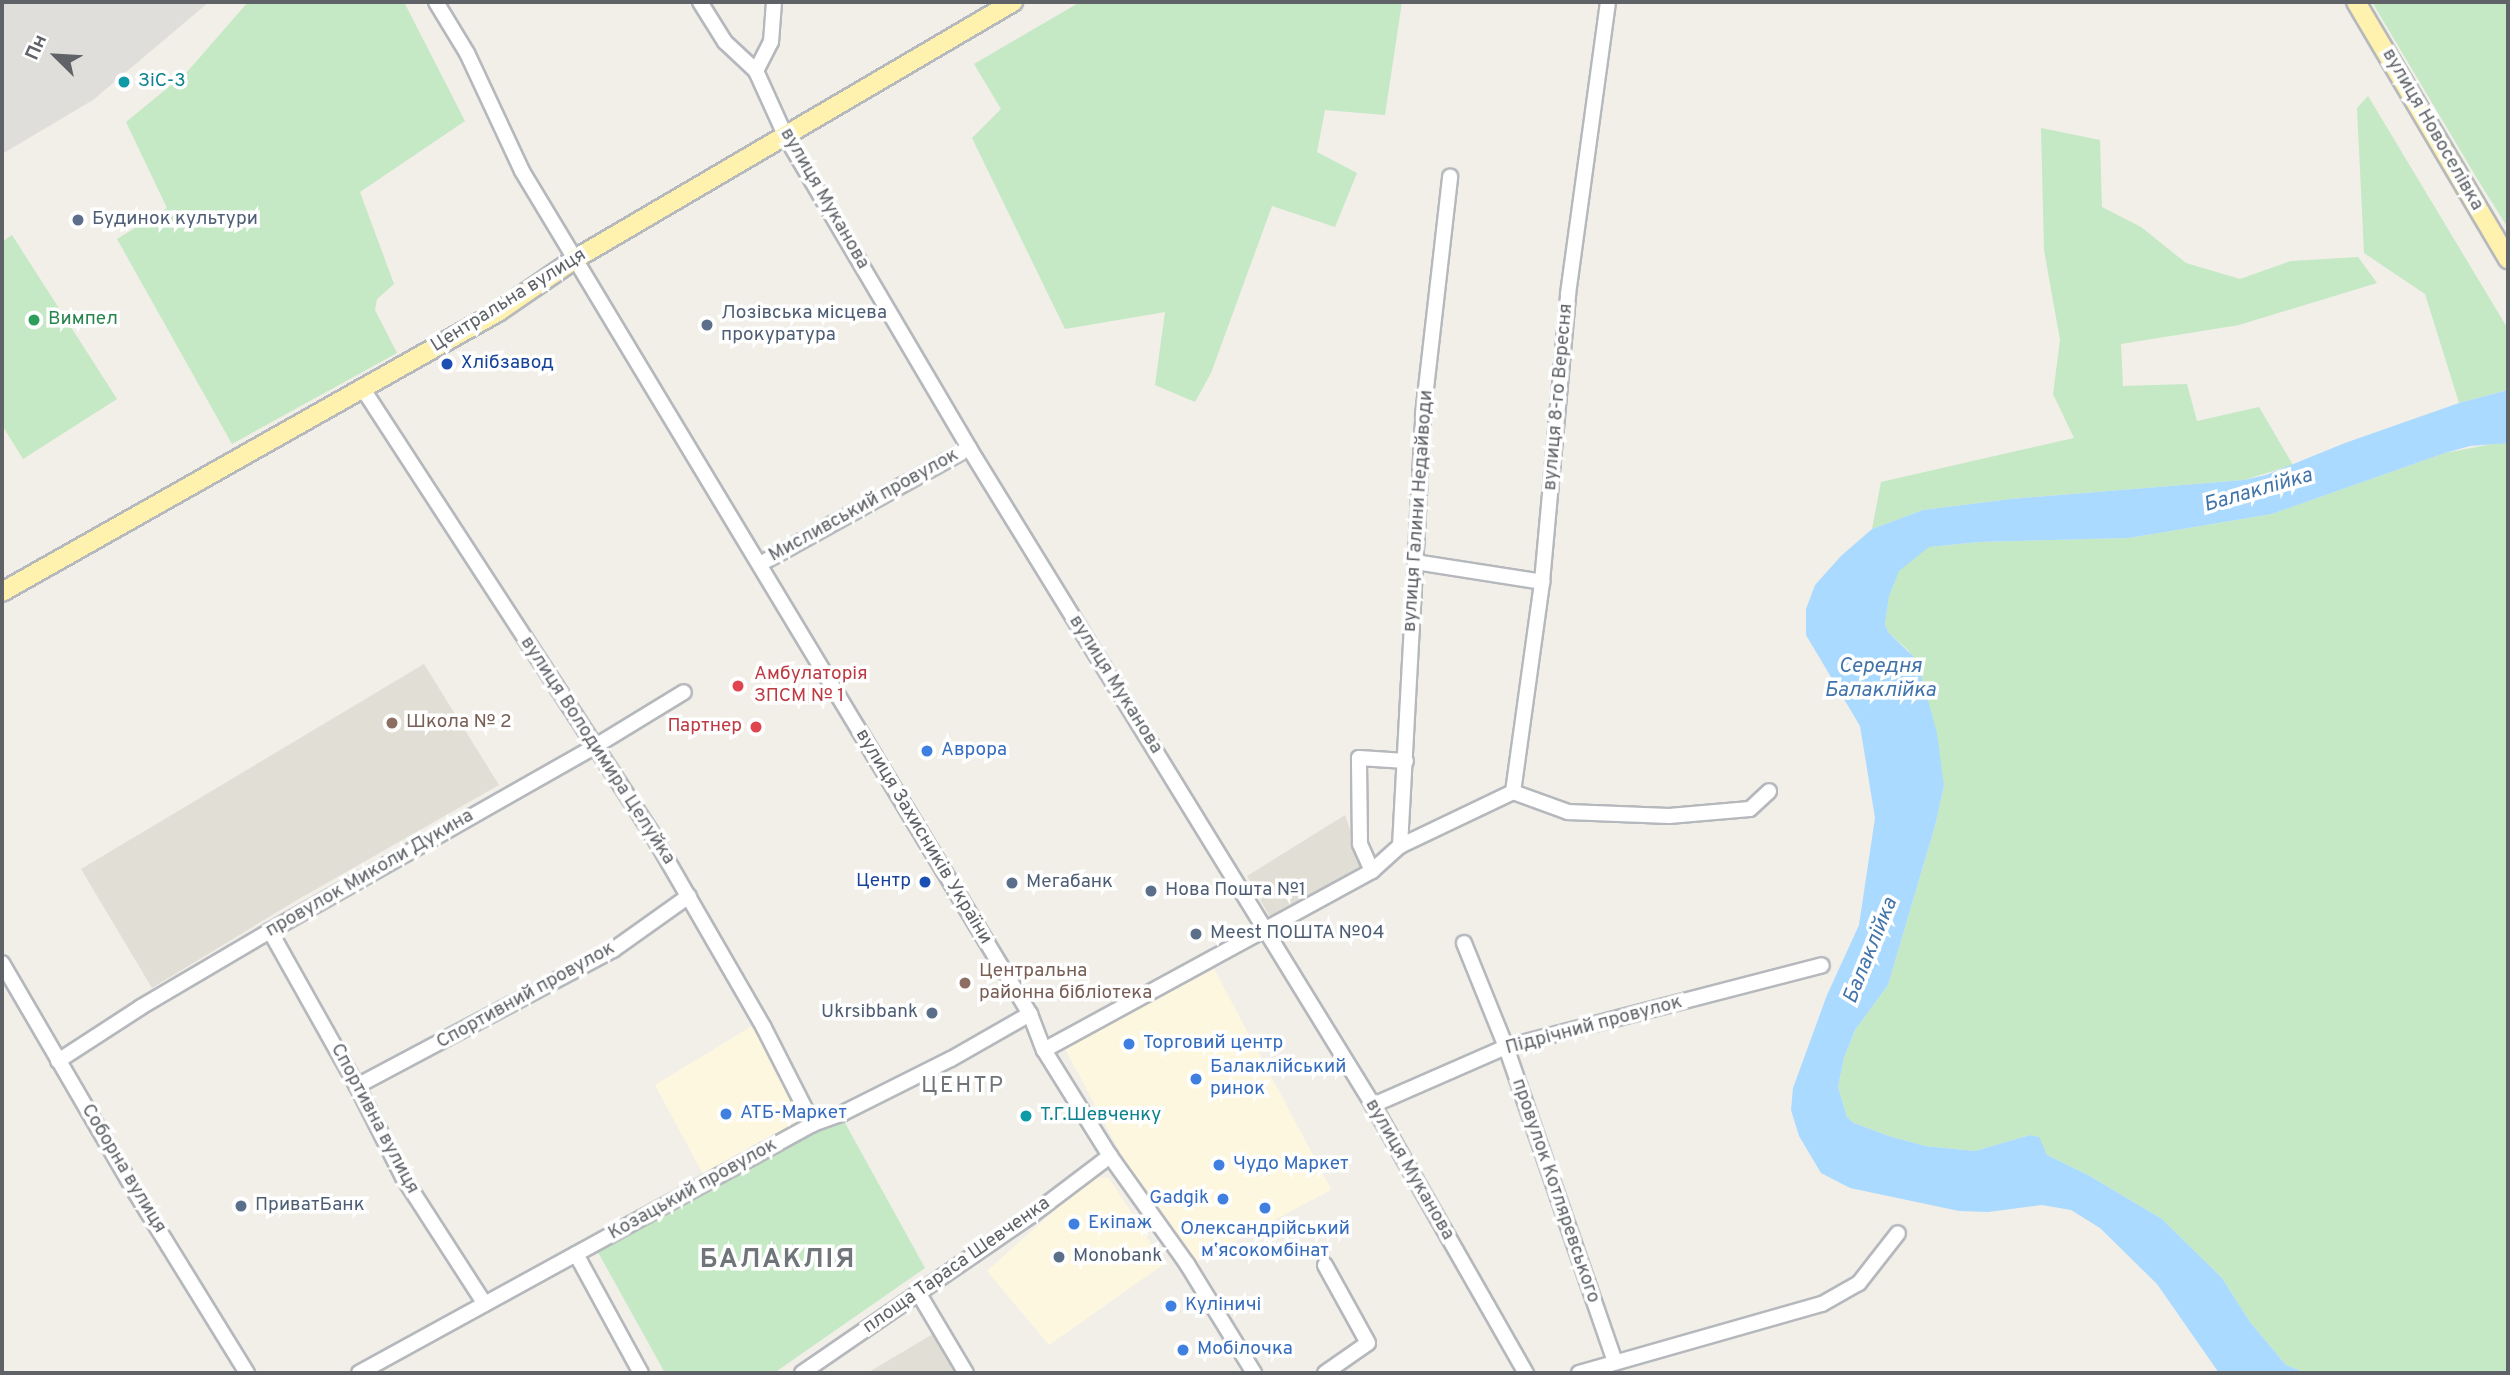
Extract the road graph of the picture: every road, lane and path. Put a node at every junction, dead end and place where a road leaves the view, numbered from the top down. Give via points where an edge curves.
1 (436, 2) edge
2 (700, 2) edge
3 (774, 2) edge
4 (1013, 2) edge
5 (1608, 2) edge
6 (2356, 2) edge
7 (756, 71) junction
8 (786, 136) junction
9 (1450, 177) dead end
10 (575, 259) junction
11 (2508, 259) edge
12 (363, 389) junction
13 (969, 448) junction
14 (1415, 562) junction
15 (760, 564) junction
16 (1542, 582) junction
17 (2, 592) edge
18 (684, 692) dead end
19 (594, 747) junction
20 (1406, 761) junction
21 (1769, 791) dead end
22 (1513, 792) junction
23 (1400, 846) junction
24 (1371, 871) junction
25 (689, 896) junction
26 (1265, 929) junction
27 (270, 930) junction
28 (1464, 943) dead end
29 (2, 964) edge
30 (1822, 965) dead end
31 (1030, 1014) junction
32 (1506, 1048) junction
33 (1044, 1050) junction
34 (58, 1061) junction
35 (357, 1086) junction
36 (1373, 1105) junction
37 (813, 1124) junction
38 (1110, 1156) junction
39 (1898, 1233) dead end
40 (576, 1254) junction
41 (1325, 1265) dead end
42 (919, 1294) junction
43 (485, 1304) junction
44 (1615, 1362) junction
45 (247, 1373) edge
46 (359, 1373) edge
47 (641, 1373) edge
48 (802, 1373) edge
49 (966, 1373) edge
50 (1254, 1373) edge
51 (1325, 1373) edge
52 (1525, 1373) edge
53 (1579, 1373) edge

1 - 10 street, вулиця Захисників України via 467,53 522,171
2 - 7 street, вулиця Муканова via 725,42
3 - 7 street via 771,42
4 - 8 main road, Центральна вулиця
5 - 16 street, вулиця 8-го Вересня via 1569,294
6 - 11 main road, вулиця Новоселівка
7 - 8 street, вулиця Муканова
8 - 10 main road, Центральна вулиця
8 - 13 street, вулиця Муканова
9 - 14 street, вулиця Галини Недайводи via 1423,415
10 - 12 main road, Центральна вулиця via 498,312
10 - 15 street, вулиця Захисників України
12 - 17 main road, Центральна вулиця
12 - 19 street, вулиця Володимира Целуйка
13 - 15 street, Мисливський провулок
13 - 26 street, вулиця Муканова
14 - 16 street
14 - 20 street, вулиця Галини Недайводи
15 - 31 street, вулиця Захисників України
16 - 22 street, вулиця 8-го Вересня
18 - 19 street, провулок Миколи Дукина
19 - 25 street, вулиця Володимира Целуйка
19 - 27 street, провулок Миколи Дукина
20 - 23 street, вулиця Галини Недайводи
20 - 24 street via 1359,758 1360,844
21 - 22 street via 1751,810 1669,816 1568,812
22 - 23 street
23 - 24 street
24 - 26 street
25 - 35 street, Спортивний провулок via 613,950
25 - 37 street, вулиця Володимира Целуйка
26 - 33 street
26 - 36 street, вулиця Муканова
27 - 34 street, провулок Миколи Дукина
27 - 35 street, Спортивна вулиця
28 - 32 street, провулок Котляревського
29 - 34 street, Соборна вулиця
30 - 32 street, Підрічний провулок
31 - 33 street, вулиця Захисників України
31 - 37 street, Козацький провулок via 951,1059
32 - 36 street, Підрічний провулок
32 - 44 street, провулок Котляревського
33 - 38 street, вулиця Захисників України
34 - 45 street, Соборна вулиця
35 - 43 street, Спортивна вулиця via 402,1177
36 - 52 street, вулиця Муканова
37 - 40 street, Козацький провулок
38 - 42 street, площа Тараса Шевченка
38 - 50 street, вулиця Захисників України via 1187,1264
39 - 44 street via 1859,1283 1822,1304
40 - 43 street, Козацький провулок
40 - 47 street
41 - 51 street via 1368,1343
42 - 48 street, площа Тараса Шевченка
42 - 49 street
43 - 46 street, Козацький провулок
44 - 53 street

